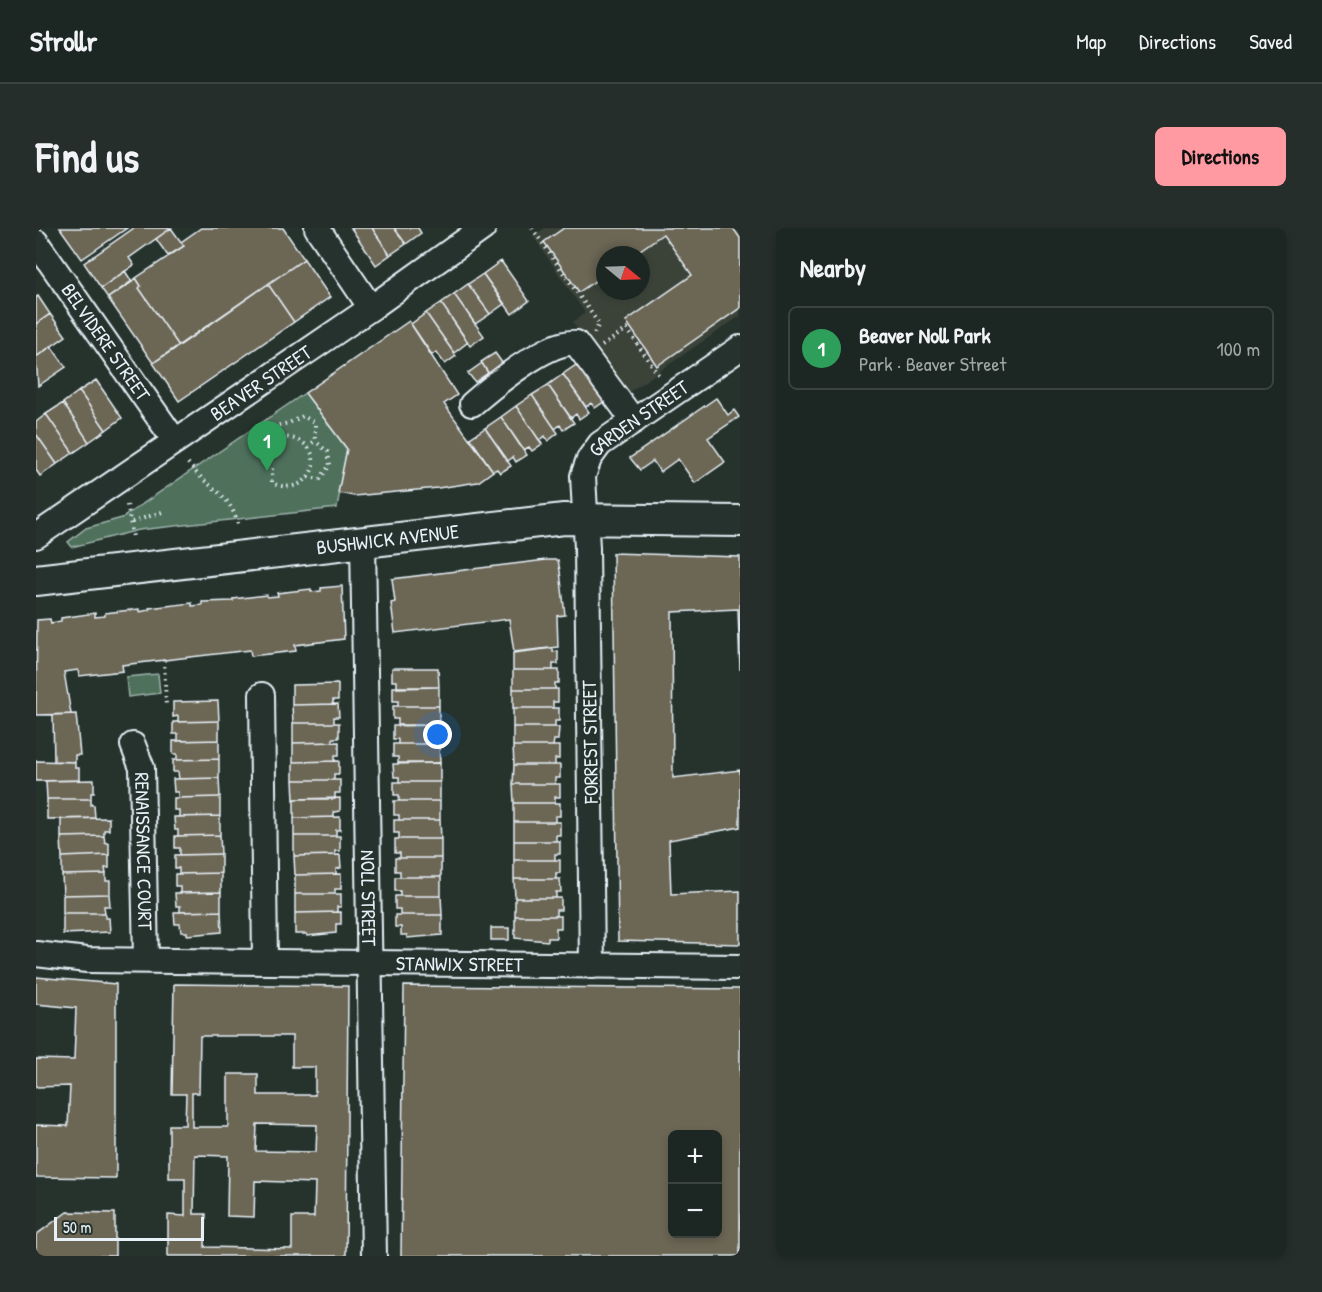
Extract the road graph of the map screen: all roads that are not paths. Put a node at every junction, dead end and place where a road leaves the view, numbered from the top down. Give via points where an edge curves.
1 (317, 228) edge
2 (483, 228) edge
3 (36, 242) edge
4 (371, 308) junction
5 (740, 348) edge
6 (472, 404) dead end
7 (634, 421) junction
8 (175, 441) junction
9 (586, 518) junction
10 (740, 521) edge
11 (36, 536) edge
12 (363, 541) junction
13 (36, 580) edge
14 (262, 695) dead end
15 (133, 745) dead end
16 (36, 954) edge
17 (146, 960) junction
18 (265, 961) junction
19 (369, 964) junction
20 (592, 966) junction
21 (740, 967) edge
22 (374, 1256) edge

1 - 4 street
2 - 4 street, BEAVER STREET
3 - 8 street, BELVIDERE STREET
4 - 8 street, BEAVER STREET
5 - 7 street, GARDEN STREET
6 - 7 street via 551,347 576,343
7 - 9 street, GARDEN STREET via 600,444 589,459 583,476
8 - 11 street, BEAVER STREET
9 - 10 main road, BUSHWICK AVENUE
9 - 12 main road, BUSHWICK AVENUE
9 - 20 street, FORREST STREET
12 - 13 main road, BUSHWICK AVENUE
12 - 19 street, NOLL STREET
14 - 18 street
15 - 17 street, RENAISSANCE COURT via 142,768
16 - 17 street, STANWIX STREET via 87,960
17 - 18 street, STANWIX STREET
18 - 19 street, STANWIX STREET
19 - 20 street, STANWIX STREET
19 - 22 street, NOLL STREET
20 - 21 street, STANWIX STREET

